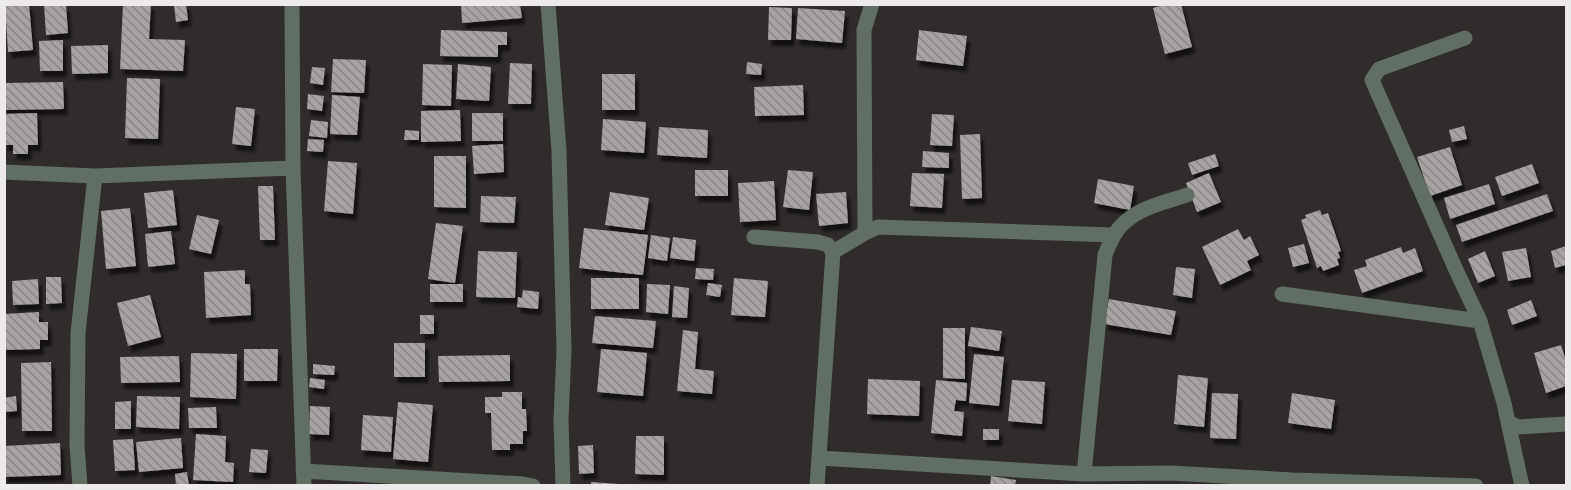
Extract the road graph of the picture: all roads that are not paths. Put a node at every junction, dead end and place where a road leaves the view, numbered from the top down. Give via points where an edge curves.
1 (292, 4) edge
2 (548, 4) edge
3 (872, 4) edge
4 (1465, 38) dead end
5 (293, 168) junction
6 (4, 172) edge
7 (95, 176) junction
8 (1187, 195) dead end
9 (865, 232) junction
10 (1114, 235) junction
11 (754, 237) dead end
12 (832, 252) junction
13 (1282, 294) dead end
14 (1480, 321) junction
15 (1508, 422) junction
16 (1566, 424) edge
17 (819, 458) junction
18 (1084, 474) junction
19 (304, 478) edge
20 (80, 486) edge
21 (533, 486) edge
22 (563, 486) edge
23 (817, 486) edge
24 (1476, 486) edge
25 (1522, 486) edge

1 - 5 street
2 - 22 street via 559,151
3 - 9 street via 864,30
4 - 14 street via 1380,69 1372,80
5 - 7 street
5 - 19 street
6 - 7 street
7 - 20 street via 78,333
8 - 10 street via 1142,211
9 - 10 street via 878,227
9 - 12 street
10 - 18 street via 1105,255
11 - 12 street via 818,242 828,245
12 - 17 street
13 - 14 street
14 - 15 street
15 - 16 street via 1518,427
15 - 25 street
17 - 18 street
17 - 23 street
18 - 24 street via 1171,473
19 - 21 street

